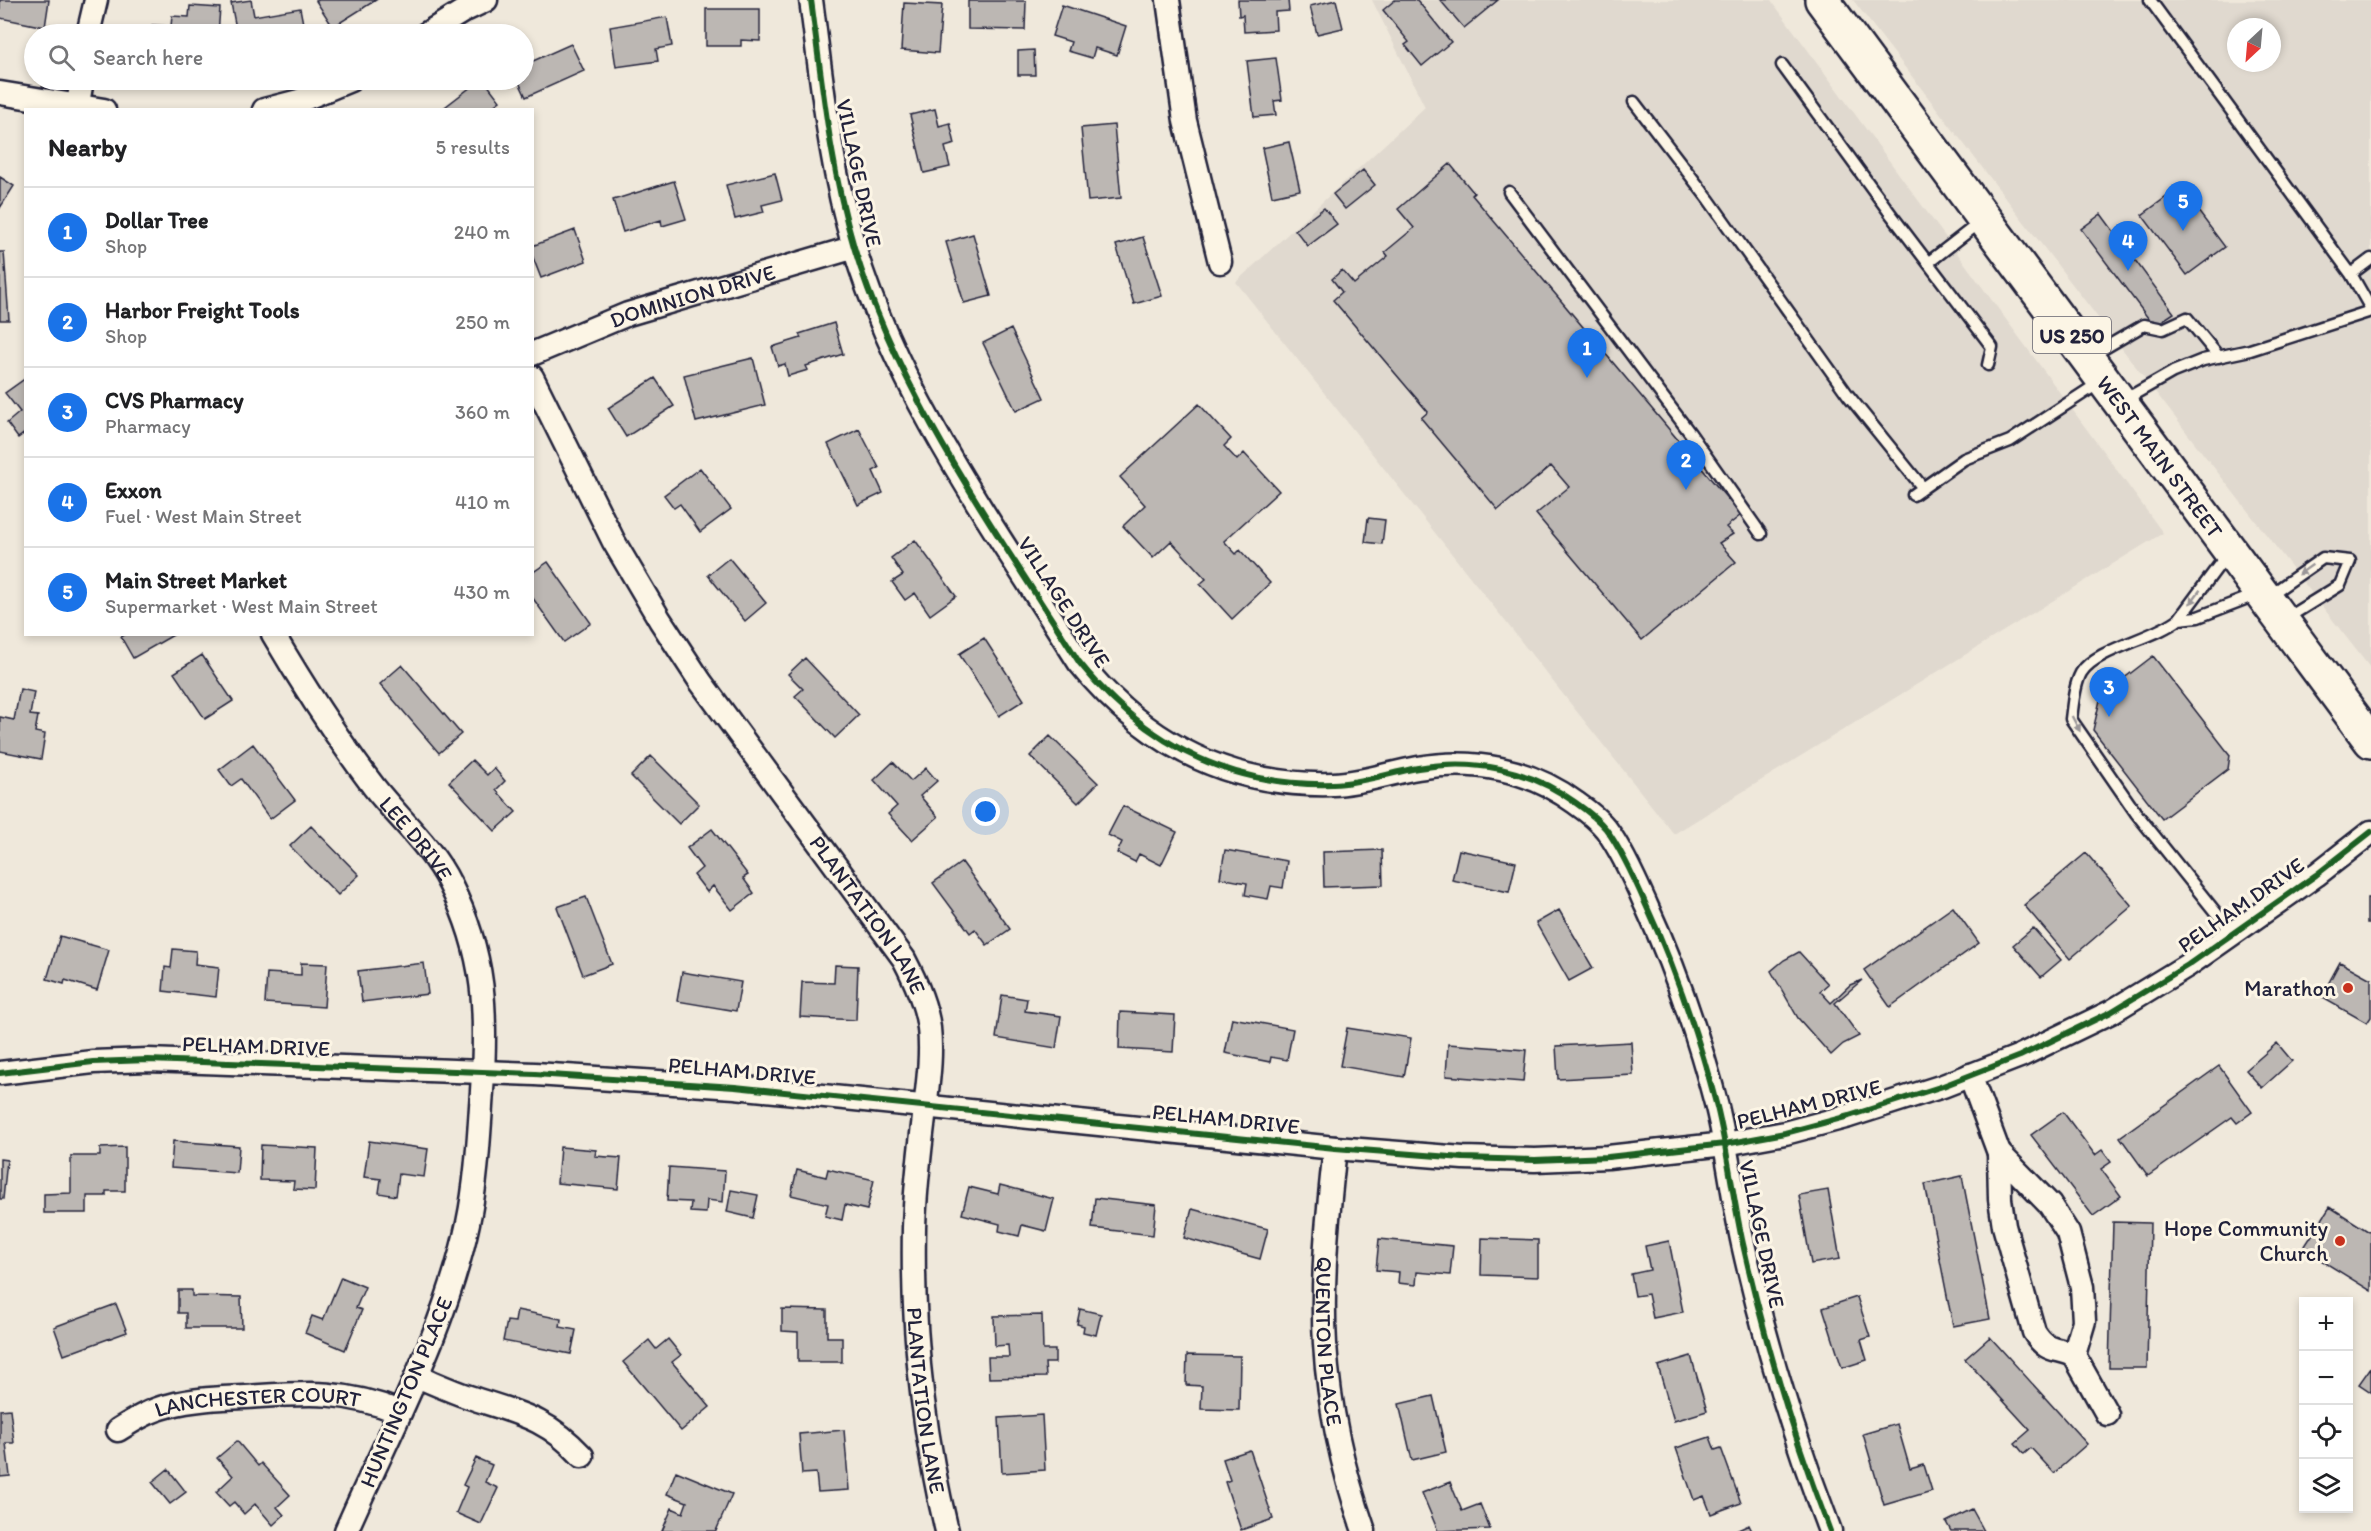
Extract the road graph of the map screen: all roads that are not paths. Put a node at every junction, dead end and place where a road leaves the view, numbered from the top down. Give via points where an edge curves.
1 (96, 0) edge
2 (486, 0) edge
3 (811, 0) edge
4 (1168, 0) edge
5 (1822, 0) edge
6 (2150, 0) edge
7 (90, 24) edge
8 (442, 24) edge
9 (1782, 65) dead end
10 (81, 90) edge
11 (326, 90) edge
12 (0, 93) edge
13 (1634, 102) dead end
14 (78, 108) edge
15 (272, 108) edge
16 (1509, 192) dead end
17 (1985, 218) junction
18 (855, 247) junction
19 (2371, 259) edge
20 (1220, 262) dead end
21 (1929, 262) junction
22 (2350, 274) junction
23 (2371, 310) edge
24 (534, 353) edge
25 (2219, 357) junction
26 (1988, 365) dead end
27 (2105, 380) junction
28 (534, 381) edge
29 (1923, 488) junction
30 (1913, 495) dead end
31 (1761, 534) dead end
32 (2230, 550) junction
33 (2270, 604) junction
34 (2179, 619) junction
35 (274, 636) edge
36 (2371, 741) edge
37 (2371, 832) edge
38 (2233, 934) junction
39 (483, 1072) junction
40 (0, 1073) edge
41 (1970, 1076) junction
42 (925, 1106) junction
43 (1725, 1144) junction
44 (1335, 1148) junction
45 (1999, 1153) junction
46 (2074, 1355) junction
47 (417, 1376) junction
48 (400, 1412) junction
49 (2107, 1414) dead end
50 (118, 1430) dead end
51 (582, 1456) dead end
52 (346, 1531) edge
53 (947, 1531) edge
54 (1364, 1531) edge
55 (1830, 1531) edge

1 - 7 street
2 - 8 street
3 - 18 street, VILLAGE DRIVE via 840,192
4 - 20 street via 1185,121
5 - 17 main road, WEST MAIN STREET / US 250
6 - 22 lane
9 - 21 lane
10 - 14 street
11 - 15 street
12 - 14 street
13 - 29 lane via 1848,395
16 - 31 lane
17 - 21 lane
17 - 27 main road, WEST MAIN STREET / US 250
18 - 24 street, DOMINION DRIVE via 628,314
18 - 43 street, VILLAGE DRIVE via 881,320 939,438 1078,662 1125,713 1183,752 1265,779 1335,784 1454,764 1515,772 1567,796 1606,828 1661,938 1696,1037
19 - 22 lane
21 - 26 lane via 1992,347
22 - 23 lane
23 - 25 lane via 2250,351
25 - 27 lane via 2173,372
25 - 27 lane via 2187,318 2163,329 2144,325
27 - 29 lane via 2010,441 1964,459
27 - 32 main road, WEST MAIN STREET / US 250
28 - 42 street, PLANTATION LANE via 614,542 660,620 910,970 929,1026 931,1056
29 - 30 lane
32 - 33 main road, WEST MAIN STREET / US 250
32 -> 34 lane
33 -> 33 lane via 2340,585 2350,561 2323,558
33 - 34 lane
33 - 36 main road, WEST MAIN STREET / US 250
34 -> 38 lane via 2088,664 2077,683 2071,719 2136,813
35 - 39 street, LEE DRIVE via 335,734 450,883 482,975
37 - 38 street, PELHAM DRIVE
38 - 41 street, PELHAM DRIVE via 2111,1012
39 - 40 street, PELHAM DRIVE via 148,1060
39 - 42 street, PELHAM DRIVE via 723,1087
39 - 47 street, HUNTINGTON PLACE via 468,1221 445,1304
41 - 43 street, PELHAM DRIVE via 1849,1116
41 - 45 street
42 - 44 street, PELHAM DRIVE
42 - 53 street, PLANTATION LANE via 914,1228 916,1320 924,1412
43 - 44 street, PELHAM DRIVE via 1608,1157 1535,1160
43 - 55 street, VILLAGE DRIVE via 1743,1242 1769,1348 1797,1442
44 - 54 street, QUENTON PLACE via 1324,1287 1325,1343 1337,1431
45 - 46 street via 2050,1205 2068,1233 2082,1287 2084,1321
45 - 46 street via 2004,1226 2034,1332 2049,1349
46 - 49 street
47 - 48 street, HUNTINGTON PLACE
47 - 51 street via 529,1415
48 - 50 street, LANCHESTER COURT via 372,1401 317,1393 204,1399 142,1415
48 - 52 street, HUNTINGTON PLACE

